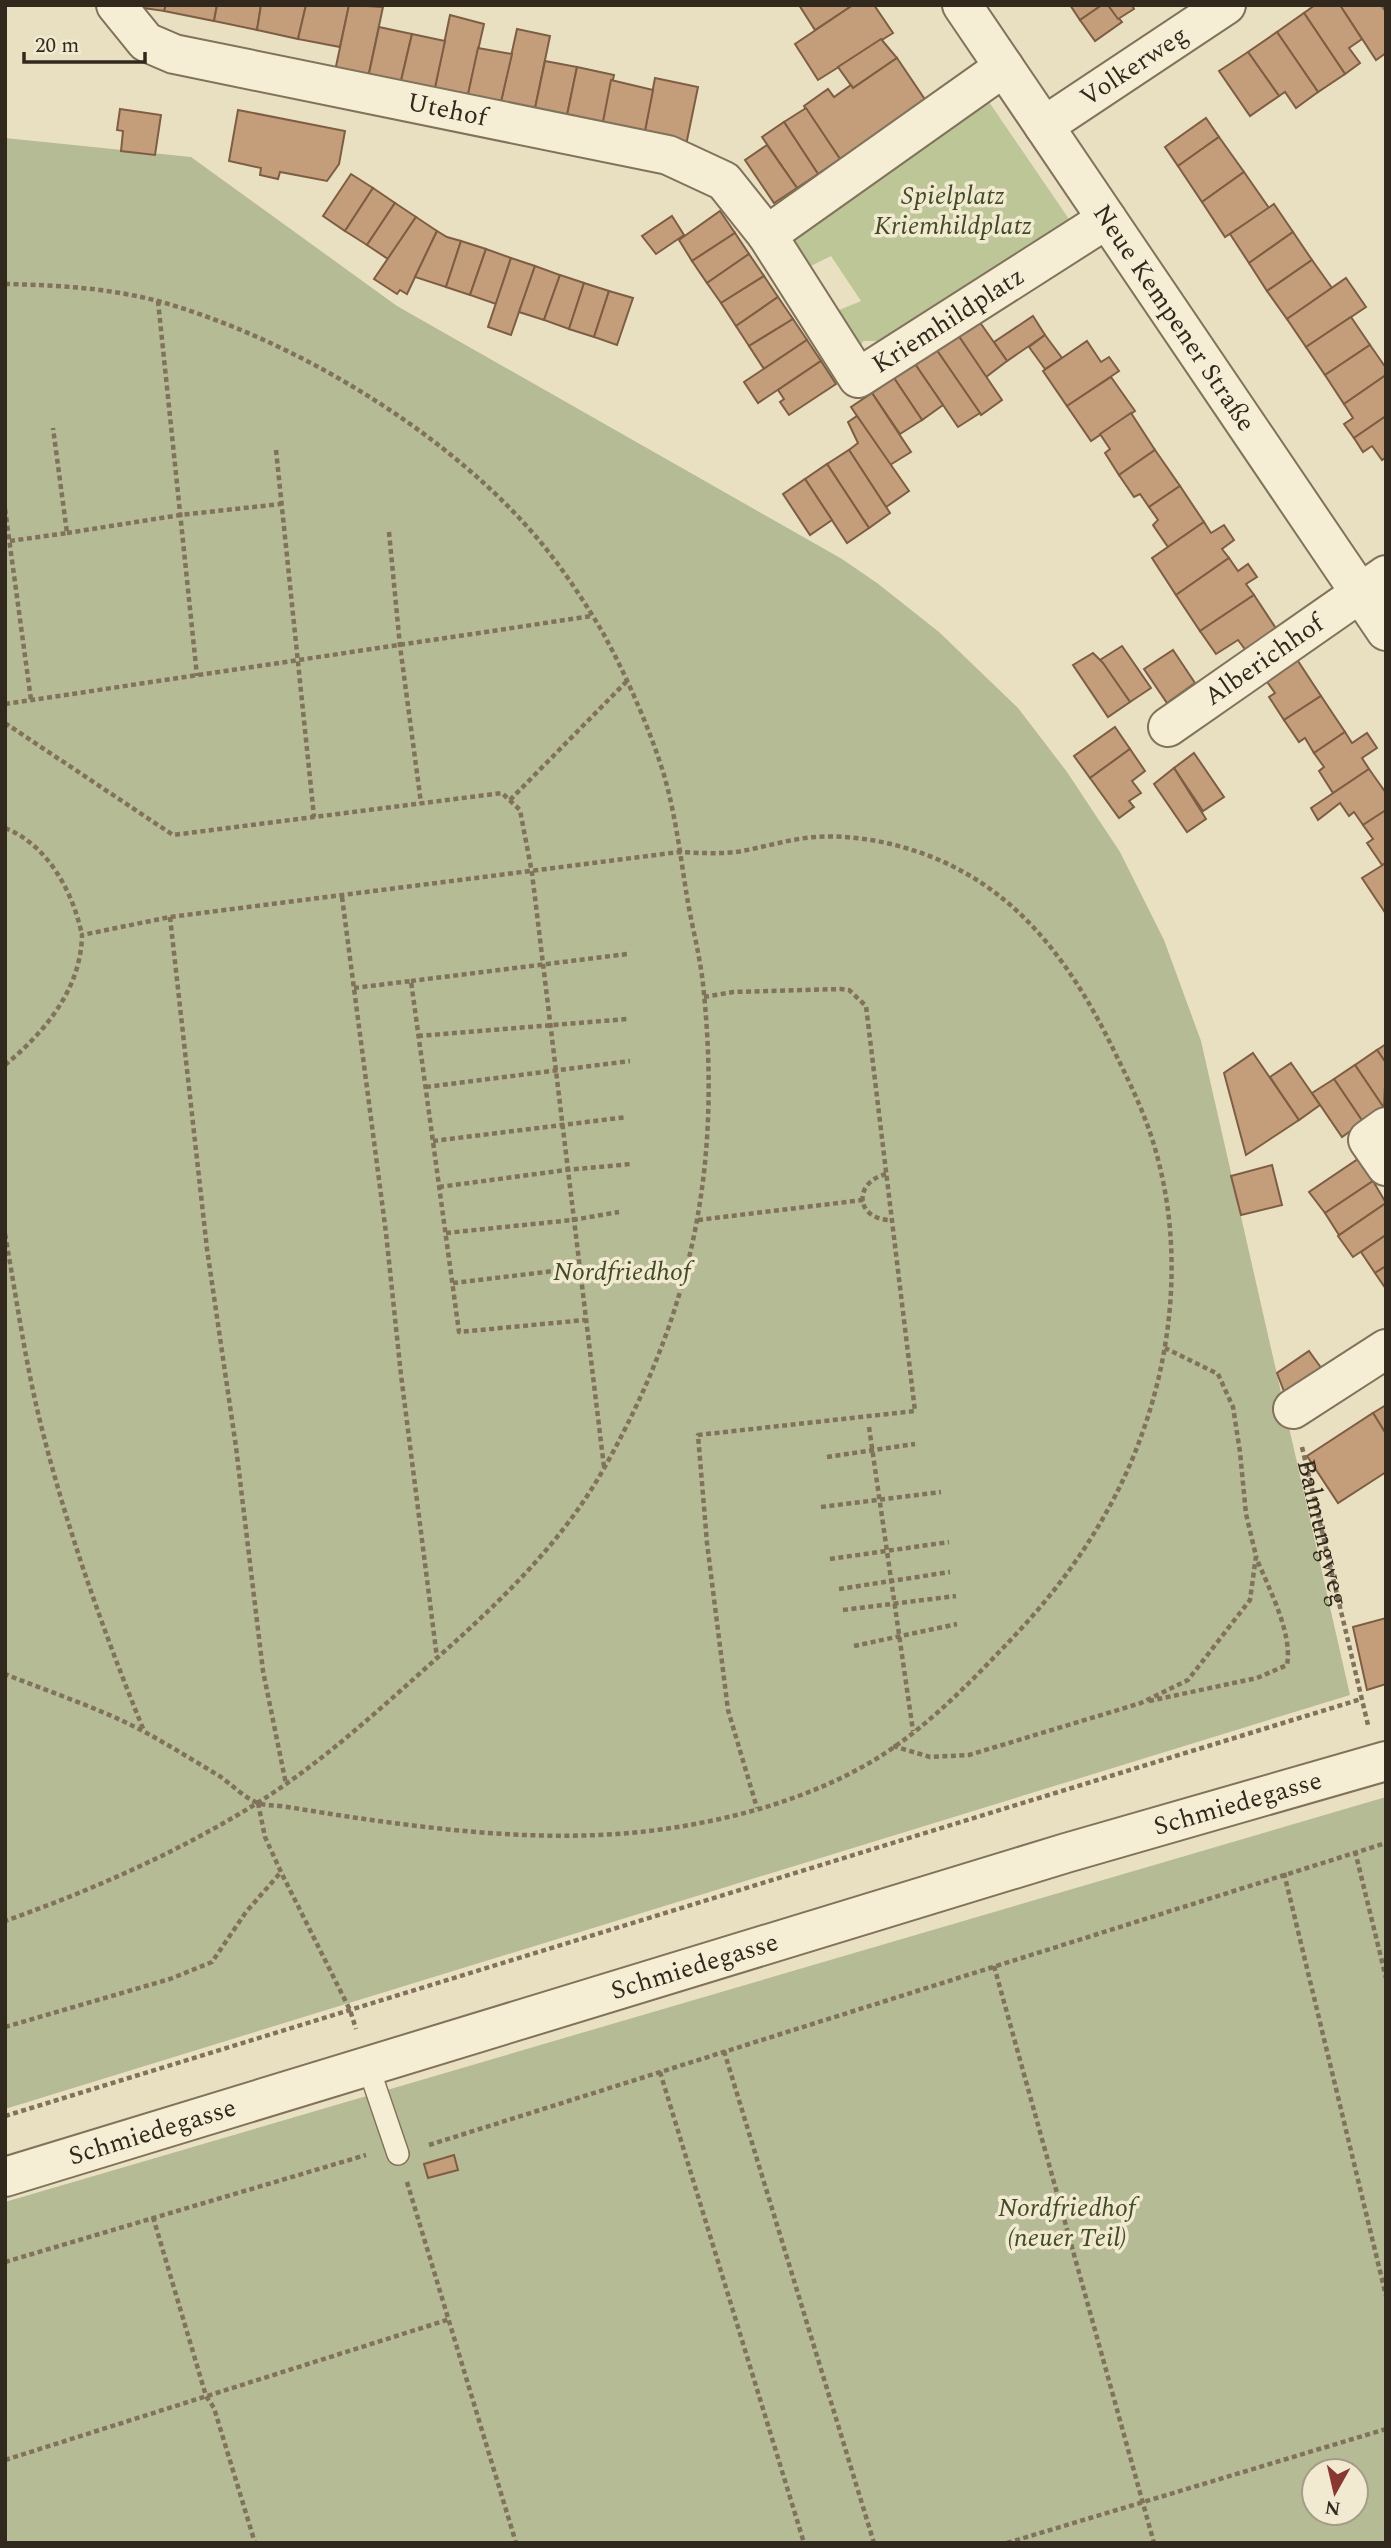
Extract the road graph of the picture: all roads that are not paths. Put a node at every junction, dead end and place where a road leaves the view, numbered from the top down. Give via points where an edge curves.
1 (116, 5) edge
2 (962, 5) edge
3 (1226, 5) edge
4 (1004, 67) junction
5 (1044, 126) junction
6 (1107, 219) junction
7 (767, 235) junction
8 (1373, 584) edge
9 (1386, 631) edge
10 (1168, 727) dead end
11 (1386, 1127) edge
12 (1386, 1166) edge
13 (1386, 1349) edge
14 (1293, 1409) road end
15 (1382, 1763) edge
16 (368, 2066) junction
17 (398, 2154) road end
18 (5, 2177) edge

1 - 7 street, Utehof via 146,42 174,54 668,155 724,181
2 - 4 street, Neue Kempener Straße
3 - 5 street, Volkerweg
4 - 5 street, Neue Kempener Straße
4 - 7 street
5 - 6 street, Neue Kempener Straße
6 - 7 street, Kriemhildplatz via 858,378
6 - 8 street, Neue Kempener Straße
8 - 9 street, Neue Kempener Straße
8 - 10 street, Alberichhof
11 - 12 street via 1368,1140
13 - 14 street
15 - 16 street, Schmiedegasse via 1052,1857
16 - 17 lane
16 - 18 street, Schmiedegasse

